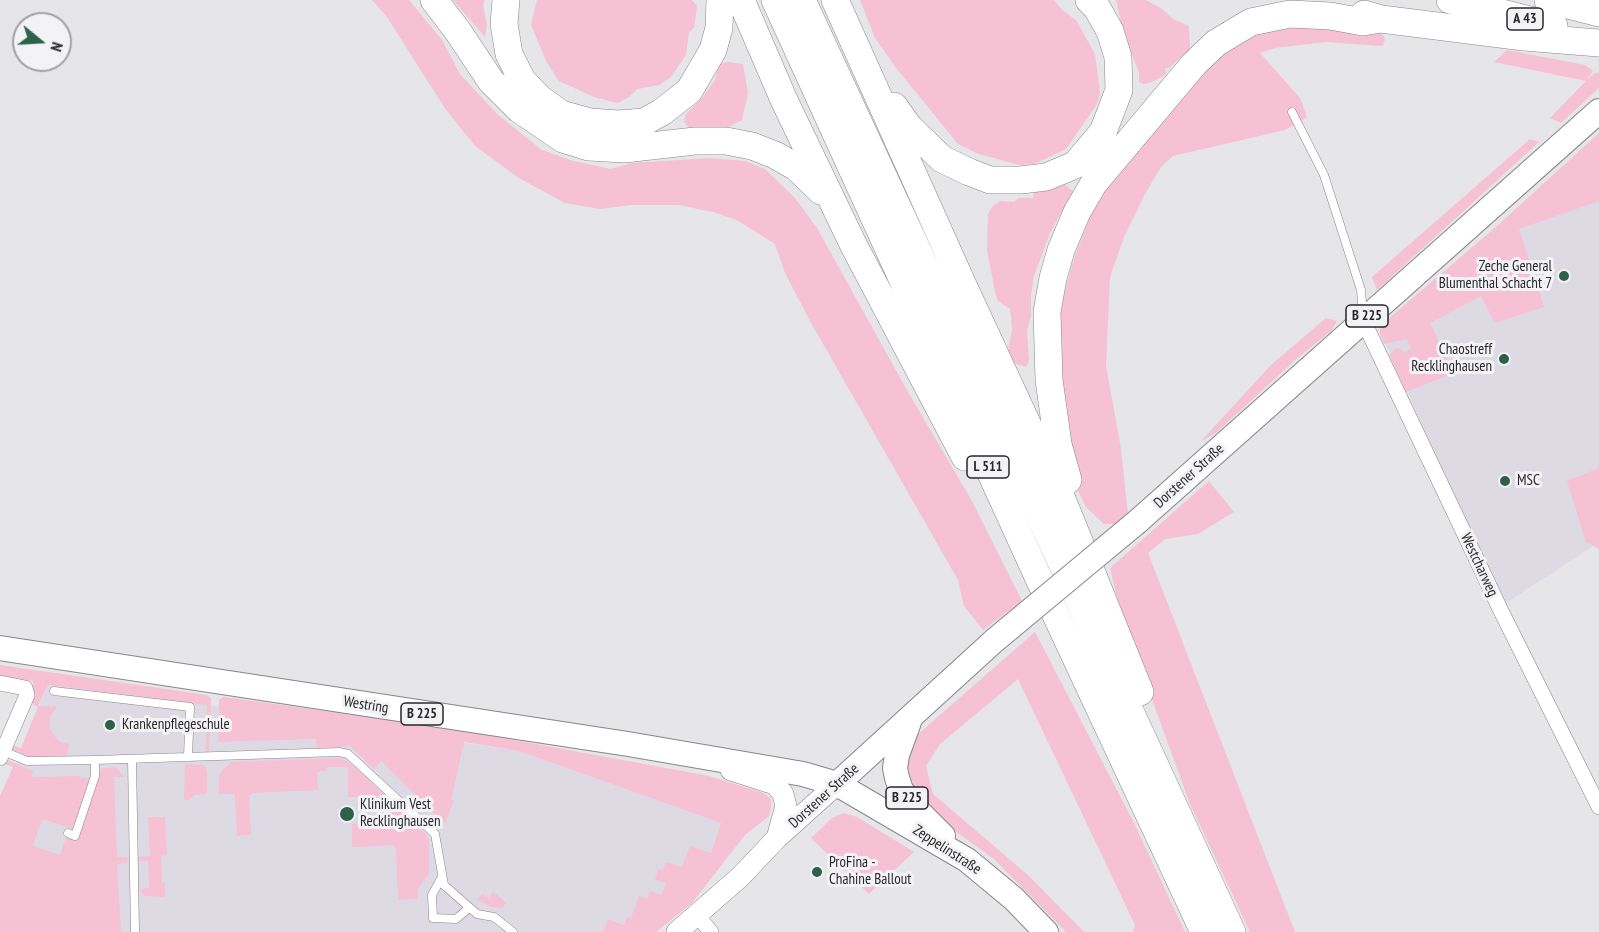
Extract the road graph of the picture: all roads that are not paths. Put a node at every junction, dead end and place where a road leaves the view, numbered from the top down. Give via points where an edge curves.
1 (434, 0) edge
2 (506, 0) edge
3 (720, 0) edge
4 (741, 0) edge
5 (775, 0) edge
6 (802, 0) edge
7 (835, 0) edge
8 (1089, 0) edge
9 (1305, 0) edge
10 (1450, 0) edge
11 (1548, 0) edge
12 (1583, 0) edge
13 (1599, 6) edge
14 (1599, 13) edge
15 (1381, 19) junction
16 (1599, 38) edge
17 (1599, 43) edge
18 (865, 68) junction
19 (1599, 111) edge
20 (1292, 112) dead end
21 (853, 244) junction
22 (1363, 320) junction
23 (1039, 579) junction
24 (1110, 618) junction
25 (0, 648) edge
26 (0, 683) edge
27 (54, 690) dead end
28 (910, 717) junction
29 (678, 753) junction
30 (2, 754) edge
31 (188, 756) junction
32 (132, 759) junction
33 (95, 760) junction
34 (837, 784) junction
35 (1599, 807) edge
36 (1184, 827) junction
37 (68, 833) dead end
38 (777, 838) junction
39 (967, 860) junction
40 (442, 877) junction
41 (469, 908) junction
42 (697, 915) junction
43 (135, 932) edge
44 (513, 932) edge
45 (676, 932) edge
46 (711, 932) edge
47 (1046, 932) edge
48 (1204, 932) edge
49 (1232, 932) edge

1 - 21 highway via 491,81 519,109 563,139 589,147 624,149 726,141 775,154 819,188
2 - 3 highway via 504,24 509,54 522,80 561,114 590,122 618,123 644,122 689,91 713,50
4 - 21 highway
5 - 23 highway, L 511
6 - 36 highway, L 511
7 - 18 highway
8 - 18 highway via 1110,31 1118,57 1119,90 1102,132 1075,165 1046,177 990,180 942,159 909,127
9 - 15 highway
10 - 16 highway, A 43
11 - 14 highway, A 43
12 - 13 highway
15 - 17 highway
15 - 24 highway via 1363,22 1290,14 1251,21 1216,43 1116,154 1077,212 1061,250 1047,312 1049,380 1064,468 1105,589
18 - 24 highway via 1062,499
19 - 22 main road, Dorstener Straße / B 225
20 - 22 lane via 1324,175 1361,290
21 - 23 highway via 952,434
22 - 28 main road, Dorstener Straße / B 225, bridge
22 - 35 street, Westcharweg
23 - 48 highway, L 511
24 - 36 highway via 1161,744
25 - 29 main road, Westring / B 225
26 - 30 street via 25,688 27,695
27 - 31 lane via 190,707
28 - 34 main road, Dorstener Straße / B 225
28 - 39 main road, B 225 via 896,762 901,790
29 - 34 main road, Westring / B 225 via 803,774
29 - 38 main road, Dorstener Straße via 775,784 786,806
30 - 33 lane via 27,761
31 - 32 lane
31 - 40 lane via 348,754 435,834
32 - 33 lane
32 - 43 lane
33 - 37 lane via 95,776 75,836
34 - 38 main road, Dorstener Straße
34 - 39 main road, Zeppelinstraße
36 - 49 highway, L 511
38 - 42 main road, Dorstener Straße
39 - 47 main road, Zeppelinstraße
40 - 41 lane via 444,885
40 - 41 lane via 432,895 433,918 456,919
41 - 44 lane via 494,917
42 - 45 main road, Dorstener Straße
42 - 46 street

